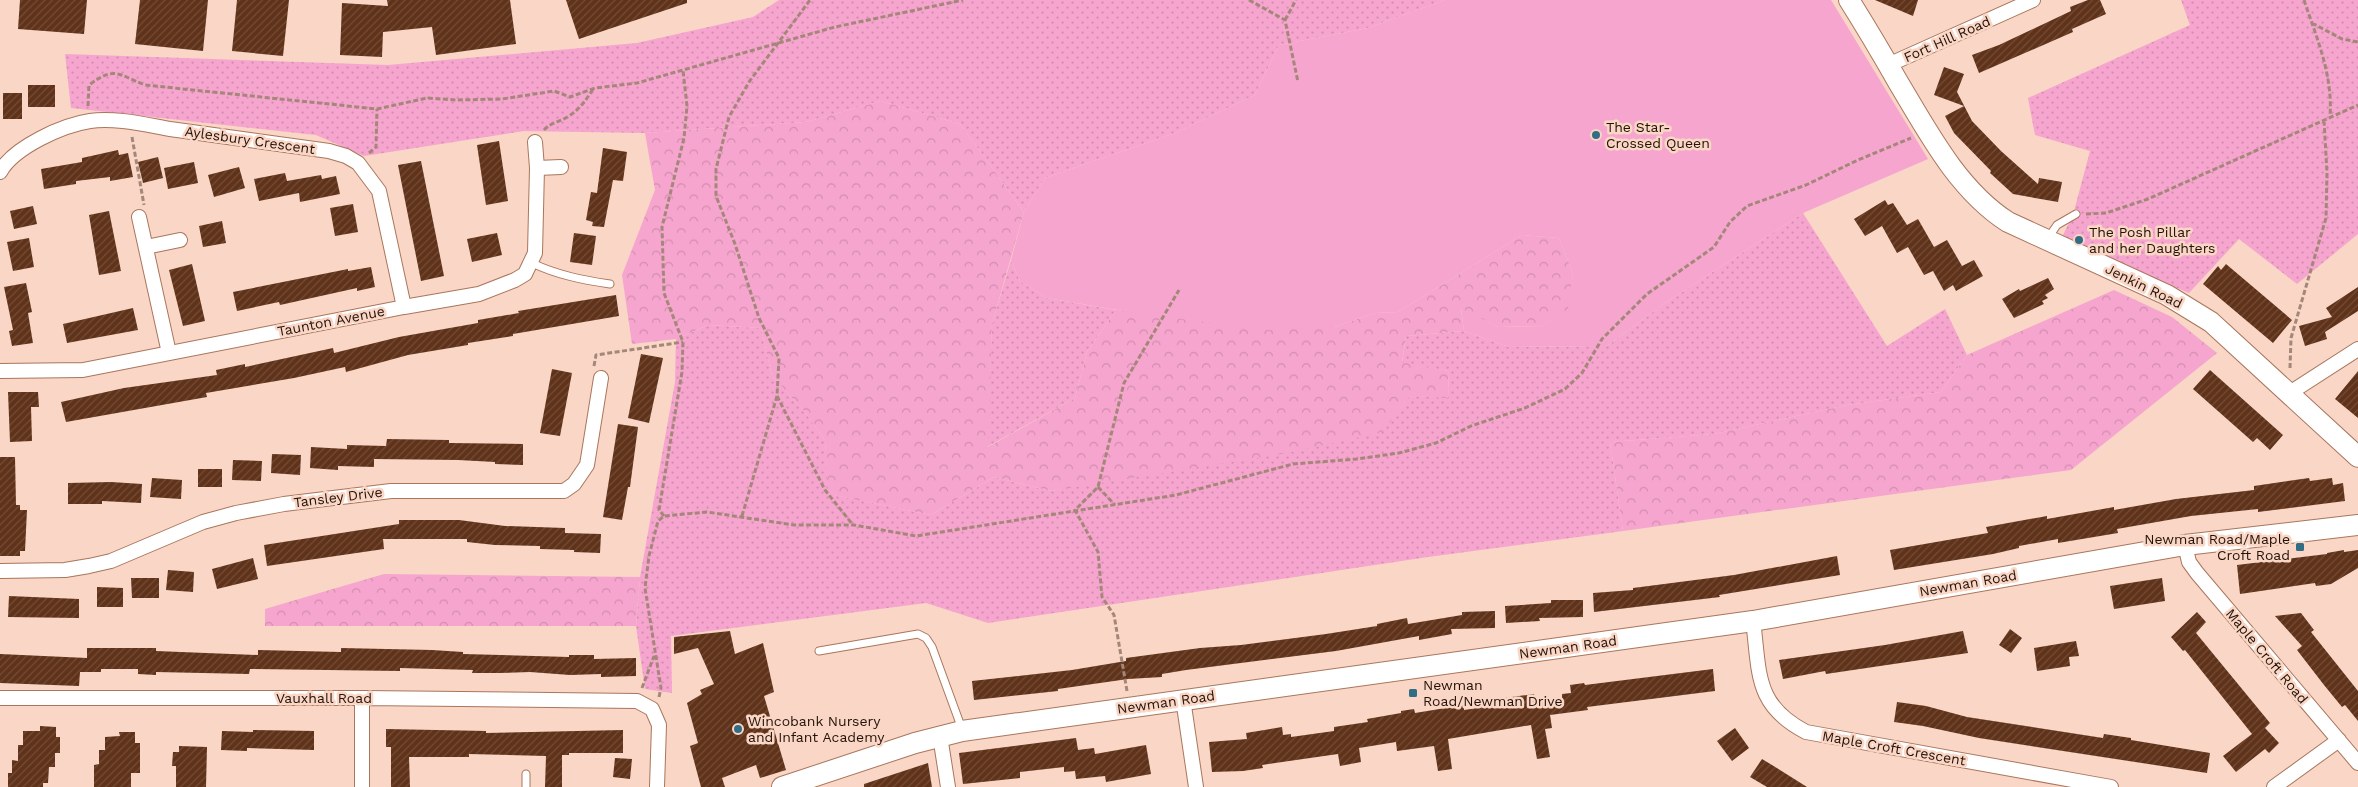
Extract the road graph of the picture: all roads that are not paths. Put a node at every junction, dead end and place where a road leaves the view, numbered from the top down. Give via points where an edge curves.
1 (1849, 0) edge
2 (2033, 0) edge
3 (1888, 65) junction
4 (535, 142) road end
5 (562, 167) dead end
6 (537, 168) junction
7 (0, 170) edge
8 (2076, 214) road end
9 (139, 217) road end
10 (180, 240) dead end
11 (2046, 240) junction
12 (146, 247) junction
13 (532, 263) junction
14 (610, 284) dead end
15 (404, 306) junction
16 (2358, 349) edge
17 (169, 353) junction
18 (0, 371) edge
19 (601, 378) road end
20 (2288, 394) junction
21 (2358, 457) edge
22 (2358, 525) edge
23 (2185, 545) junction
24 (0, 571) edge
25 (1753, 621) junction
26 (819, 651) dead end
27 (0, 698) edge
28 (362, 698) junction
29 (1183, 699) junction
30 (962, 731) junction
31 (940, 736) junction
32 (2338, 740) junction
33 (2358, 763) edge
34 (526, 774) dead end
35 (362, 787) edge
36 (526, 787) edge
37 (657, 787) edge
38 (782, 787) edge
39 (948, 787) edge
40 (1196, 787) edge
41 (2111, 787) edge
42 (2274, 787) edge

1 - 3 street, Jenkin Road
2 - 3 street, Fort Hill Road
3 - 11 street, Jenkin Road via 1927,131 1987,209
4 - 6 street
5 - 6 street
6 - 13 street via 536,241
7 - 15 street, Aylesbury Crescent via 42,137 68,125 92,120 329,151 346,156 358,163 379,191
8 - 11 lane via 2058,225
9 - 12 street
10 - 12 street
11 - 20 street, Jenkin Road via 2167,295 2211,322
12 - 17 street
13 - 14 lane via 571,278
13 - 15 street, Taunton Avenue via 525,274 515,280 479,294
15 - 17 street, Taunton Avenue
16 - 20 street
17 - 18 street, Taunton Avenue via 82,370
19 - 24 street, Tansley Drive via 587,465 574,484 564,491 391,491 284,504 203,522 96,565 65,570
20 - 21 street, Jenkin Road
22 - 23 street, Newman Road
23 - 25 street, Newman Road
23 - 32 street, Maple Croft Road via 2189,562 2197,573
25 - 29 street, Newman Road
25 - 41 street, Maple Croft Crescent via 1761,686 1768,701 1779,716 1806,732
26 - 30 lane via 918,634 926,638
27 - 28 street, Vauxhall Road
28 - 35 street
28 - 37 street, Vauxhall Road via 646,707 659,725
29 - 30 street, Newman Road
29 - 40 street
30 - 31 street, Newman Road
31 - 38 street, Newman Road
31 - 39 street
32 - 33 street, Maple Croft Road
32 - 42 street
34 - 36 lane

